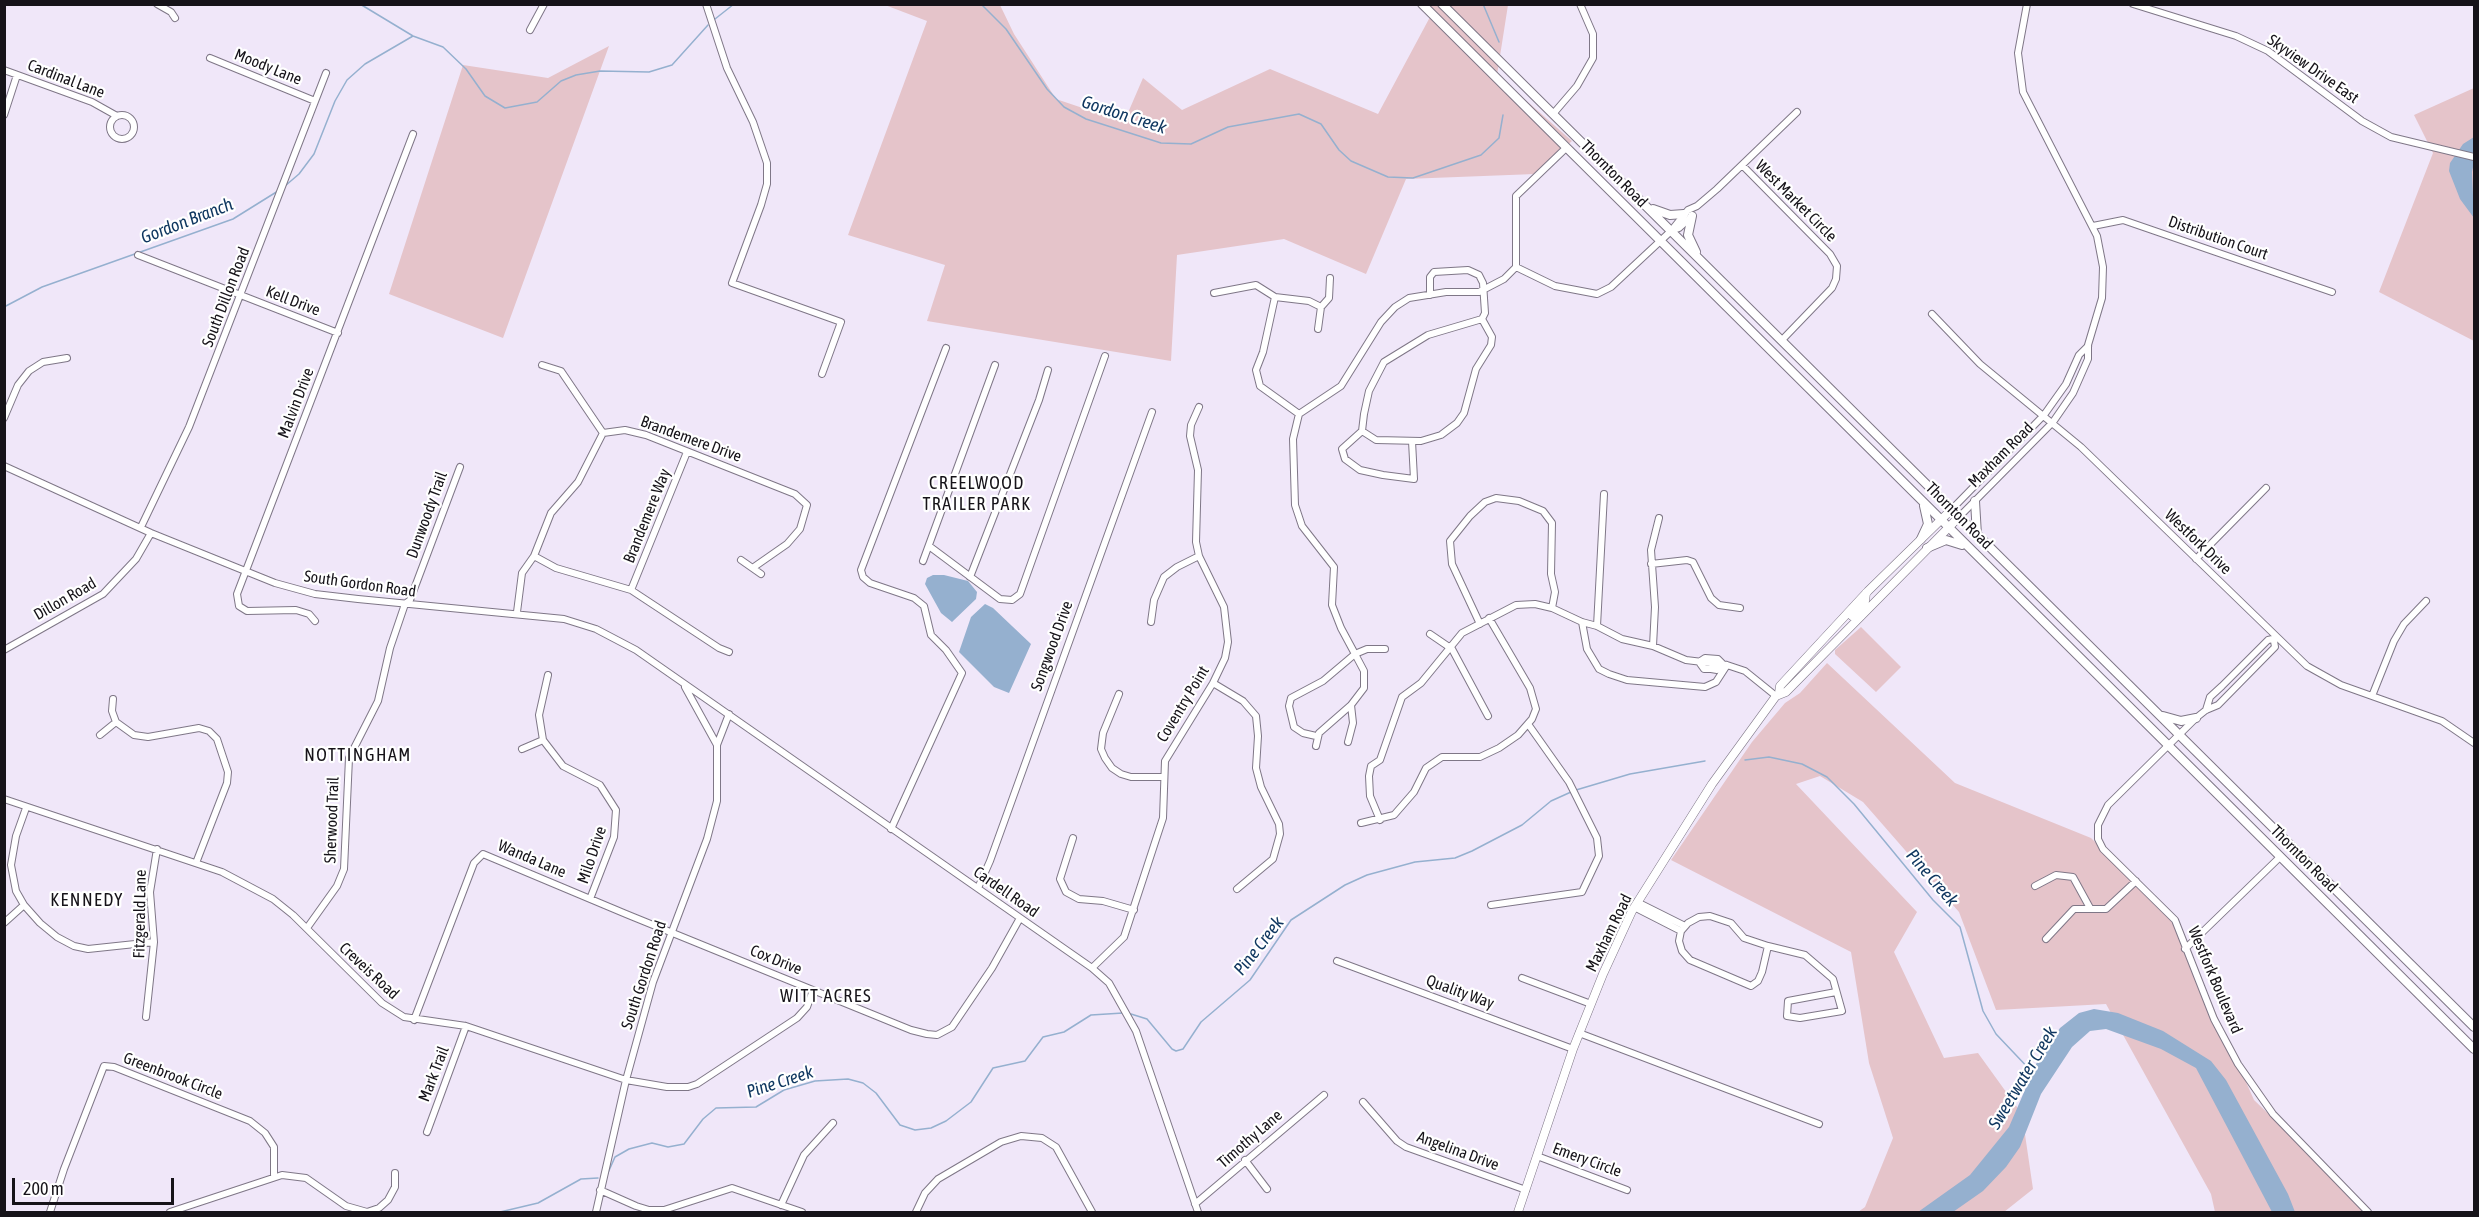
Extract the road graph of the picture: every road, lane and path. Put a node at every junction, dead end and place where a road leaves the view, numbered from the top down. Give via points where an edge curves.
1 (158, 4) edge
2 (544, 4) edge
3 (706, 4) edge
4 (1422, 4) edge
5 (1442, 4) edge
6 (1580, 4) edge
7 (2027, 4) edge
8 (2133, 4) edge
9 (175, 18) dead end
10 (530, 30) dead end
11 (210, 58) dead end
12 (4, 70) edge
13 (326, 73) dead end
14 (17, 75) junction
15 (315, 101) junction
16 (1797, 112) dead end
17 (1553, 114) junction
18 (4, 115) edge
19 (117, 116) junction
20 (412, 134) dead end
21 (1566, 148) junction
22 (2475, 157) edge
23 (1742, 165) junction
24 (1643, 203) junction
25 (1688, 215) junction
26 (2093, 226) junction
27 (1671, 231) junction
28 (1660, 240) junction
29 (138, 255) dead end
30 (1702, 262) junction
31 (1516, 267) junction
32 (1330, 278) dead end
33 (1483, 291) junction
34 (2332, 292) dead end
35 (1214, 293) dead end
36 (1430, 295) junction
37 (241, 296) junction
38 (1275, 297) junction
39 (1321, 307) junction
40 (1932, 314) dead end
41 (1482, 319) junction
42 (1318, 329) dead end
43 (338, 333) junction
44 (1782, 340) junction
45 (2088, 345) junction
46 (946, 348) dead end
47 (1105, 356) dead end
48 (67, 358) dead end
49 (542, 365) dead end
50 (995, 365) dead end
51 (1048, 370) dead end
52 (822, 374) dead end
53 (1199, 407) dead end
54 (1152, 412) dead end
55 (1299, 414) junction
56 (2044, 415) junction
57 (4, 418) edge
58 (2053, 422) junction
59 (1362, 431) junction
60 (603, 432) junction
61 (1412, 441) junction
62 (687, 452) junction
63 (4, 466) edge
64 (460, 467) dead end
65 (2266, 488) dead end
66 (1604, 494) dead end
67 (1921, 501) junction
68 (1975, 501) junction
69 (1951, 510) junction
70 (1959, 517) junction
71 (1659, 518) dead end
72 (1941, 520) junction
73 (141, 527) junction
74 (1949, 528) junction
75 (151, 533) junction
76 (1977, 535) junction
77 (1921, 539) junction
78 (929, 546) junction
79 (1927, 548) junction
80 (1972, 550) junction
81 (534, 556) junction
82 (1199, 556) junction
83 (2196, 559) junction
84 (741, 560) dead end
85 (923, 561) dead end
86 (1651, 564) junction
87 (754, 567) junction
88 (245, 573) junction
89 (761, 574) dead end
90 (970, 577) junction
91 (631, 590) junction
92 (1866, 593) junction
93 (2426, 601) dead end
94 (405, 604) junction
95 (1551, 608) junction
96 (1740, 608) dead end
97 (517, 612) junction
98 (1489, 618) junction
99 (315, 621) dead end
100 (1150, 622) dead end
101 (1582, 622) junction
102 (1480, 624) junction
103 (1598, 626) junction
104 (1430, 634) dead end
105 (1837, 639) junction
106 (2275, 639) junction
107 (1653, 646) junction
108 (1385, 649) dead end
109 (1452, 649) junction
110 (4, 650) edge
111 (729, 652) dead end
112 (1355, 654) junction
113 (1698, 662) junction
114 (1725, 664) junction
115 (548, 675) dead end
116 (1214, 683) junction
117 (683, 684) junction
118 (1119, 694) dead end
119 (1778, 695) junction
120 (2372, 696) junction
121 (113, 699) dead end
122 (1351, 705) junction
123 (2206, 710) junction
124 (729, 714) junction
125 (1488, 716) dead end
126 (2160, 716) junction
127 (2196, 718) junction
128 (116, 722) junction
129 (1528, 724) junction
130 (100, 735) dead end
131 (1316, 735) junction
132 (2180, 735) junction
133 (543, 740) junction
134 (1348, 742) dead end
135 (2475, 743) edge
136 (717, 744) junction
137 (1316, 746) dead end
138 (2169, 746) junction
139 (522, 749) dead end
140 (1164, 777) junction
141 (4, 799) edge
142 (26, 808) junction
143 (1380, 820) junction
144 (1361, 823) dead end
145 (891, 829) junction
146 (1073, 838) dead end
147 (157, 849) junction
148 (2280, 857) junction
149 (196, 863) junction
150 (2136, 881) junction
151 (2035, 886) dead end
152 (978, 888) junction
153 (1237, 889) dead end
154 (590, 899) junction
155 (1491, 905) dead end
156 (1636, 905) junction
157 (24, 906) junction
158 (2090, 908) junction
159 (1134, 910) junction
160 (1020, 918) junction
161 (4, 923) edge
162 (307, 928) junction
163 (1683, 928) junction
164 (671, 932) junction
165 (2046, 939) dead end
166 (154, 942) junction
167 (1767, 946) junction
168 (2185, 949) junction
169 (1337, 961) dead end
170 (1092, 968) junction
171 (1522, 978) dead end
172 (813, 990) junction
173 (1836, 992) junction
174 (1591, 1004) junction
175 (146, 1017) dead end
176 (414, 1020) junction
177 (466, 1026) junction
178 (2475, 1027) edge
179 (1579, 1034) junction
180 (1573, 1049) junction
181 (2475, 1049) edge
182 (627, 1080) junction
183 (1324, 1095) dead end
184 (1363, 1102) dead end
185 (833, 1123) dead end
186 (1819, 1124) dead end
187 (427, 1132) dead end
188 (1537, 1156) junction
189 (1245, 1160) junction
190 (395, 1173) dead end
191 (273, 1175) junction
192 (1267, 1189) dead end
193 (600, 1190) junction
194 (1526, 1190) junction
195 (1628, 1190) dead end
196 (1195, 1204) junction
197 (781, 1205) junction
198 (50, 1212) edge
199 (170, 1212) edge
200 (596, 1212) edge
201 (802, 1212) edge
202 (916, 1212) edge
203 (1092, 1212) edge
204 (1198, 1212) edge
205 (1518, 1212) edge
206 (2368, 1212) edge

1 - 9 street
2 - 10 street
3 - 52 street via 727,68 753,122 767,163 763,199 732,283 841,322
4 - 21 highway, Thornton Road
5 - 17 highway, Thornton Road
6 - 17 street via 1593,34 1594,50 1577,87
7 - 26 street, Maxham Road via 2018,53 2023,92
8 - 22 street, Skyview Drive East via 2236,36 2268,51 2362,121 2391,137
11 - 15 street, Moody Lane
12 - 14 street, Cardinal Lane
13 - 15 street, South Dillon Road
14 - 18 street
14 - 19 street, Cardinal Lane via 92,102
15 - 37 street, South Dillon Road
16 - 23 street
17 - 24 highway, Thornton Road
19 - 19 street, Cardinal Lane via 125,115 134,122 129,137 117,139 111,133 111,121
20 - 43 street, Malvin Drive
21 - 28 highway, Thornton Road
21 - 31 street via 1516,196
23 - 25 street
23 - 44 street, West Market Circle via 1830,254 1837,266 1832,288
24 - 25 highway via 1670,215
24 - 27 highway, Thornton Road
25 - 27 street
25 - 30 highway via 1688,235
26 - 34 street, Distribution Court via 2123,220
26 - 45 street, Maxham Road via 2102,256 2103,287
27 - 28 street
27 - 30 highway, Thornton Road
28 - 31 street via 1611,287 1597,294 1555,286
28 - 67 highway, Thornton Road
29 - 37 street, Kell Drive
30 - 44 highway, Thornton Road
31 - 33 street
32 - 39 street via 1329,298
33 - 36 street
33 - 36 street via 1479,275 1468,270 1434,272 1430,277
33 - 41 street
35 - 38 street via 1256,285
36 - 55 street via 1409,298 1395,307 1381,322 1341,386
37 - 43 street, Kell Drive
37 - 73 street, South Dillon Road via 189,427
38 - 39 street via 1303,299
38 - 55 street via 1256,370 1260,386
39 - 42 street
40 - 56 street, Westfork Drive via 1980,364
41 - 59 street via 1428,335 1384,362 1370,391
41 - 61 street via 1492,337 1491,345 1476,369 1464,413 1441,435
43 - 88 street, Malvin Drive
44 - 69 highway, Thornton Road
45 - 56 street, Maxham Road
45 - 58 street, Maxham Road via 2081,377
46 - 145 street via 861,570 870,583 914,598 924,606 931,635 962,673
47 - 90 street via 1020,594 1012,600 1000,599
48 - 57 street via 43,362 29,371
49 - 60 street via 561,371
50 - 78 street
51 - 90 street
53 - 82 street, Coventry Point via 1190,436 1198,470
54 - 152 street, Songwood Drive
55 - 112 street via 1293,438 1295,505 1302,526 1334,567 1332,605
56 - 58 street, Westfork Drive
56 - 69 street, Maxham Road
58 - 68 street, Maxham Road
58 - 83 street, Westfork Drive
59 - 61 street via 1376,440
59 - 61 street via 1342,449 1346,459 1360,470 1383,475 1414,478
60 - 62 street, Brandemere Drive via 626,430
60 - 81 street via 578,482 551,513
62 - 87 street, Brandemere Drive via 781,487 807,505 803,521 788,544
62 - 91 street, Brandemere Way
63 - 73 street, South Gordon Road
64 - 94 street, Dunwoody Trail via 410,600
65 - 83 street
66 - 103 street
67 - 72 highway, Thornton Road
67 - 77 highway via 1929,519
68 - 70 street, Maxham Road
68 - 76 highway
69 - 70 highway, Thornton Road
69 - 72 main road, Maxham Road
70 - 74 main road, Maxham Road
70 - 76 highway, Thornton Road
71 - 86 street
72 - 74 highway, Thornton Road
72 - 77 main road, Maxham Road
73 - 75 street, South Gordon Road
74 - 79 main road, Maxham Road
74 - 80 highway, Thornton Road
75 - 88 street, South Gordon Road
75 - 110 street, Dillon Road via 136,559 103,594
76 - 126 highway, Thornton Road
77 - 92 main road, Maxham Road
78 - 85 street
78 - 90 street
79 - 80 highway via 1946,540
79 - 105 main road, Maxham Road
80 - 138 highway, Thornton Road
81 - 91 street via 556,568
81 - 97 street via 522,573
82 - 100 street via 1164,577
82 - 116 street, Coventry Point via 1224,607 1228,626 1225,658
83 - 106 street, Westfork Drive
84 - 87 street
86 - 96 street via 1693,562 1711,598 1719,605
86 - 107 street
87 - 89 street
88 - 94 street, South Gordon Road via 315,594
88 - 99 street, Malvin Drive via 237,594 239,606 254,612 296,610 309,614
91 - 111 street
92 - 105 main road via 1865,602 1841,628
92 - 119 main road, Maxham Road via 1780,686
93 - 120 street via 2394,641
94 - 97 street, South Gordon Road
94 - 162 street, Sherwood Trail via 378,701 349,758 344,869 338,886
95 - 98 street via 1516,605
95 - 101 street
95 - 102 street via 1555,592 1551,574 1552,523 1543,511 1519,501 1496,498 1470,516 1450,541 1452,564
97 - 117 street, South Gordon Road via 564,619 596,629 636,650
98 - 102 street
98 - 129 street via 1530,688 1536,709
101 - 103 street
101 - 114 street via 1587,649 1599,669 1627,680 1705,687 1716,682
102 - 109 street via 1462,633
103 - 107 street via 1622,639
104 - 109 street
105 - 119 main road, Maxham Road via 1786,692
106 - 120 street, Westfork Drive via 2318,673
106 - 123 street, Westfork Boulevard via 2268,640 2237,670 2210,698
106 - 123 street, Westfork Boulevard via 2275,647 2218,705
107 - 113 street
108 - 112 street
109 - 125 street
109 - 143 street via 1421,683 1402,697 1380,760 1371,766 1370,796
112 - 122 street via 1364,671 1364,688
112 - 131 street via 1323,681 1291,698 1294,727
113 - 114 street via 1705,658
113 - 114 street via 1704,669 1718,670
114 - 119 street via 1745,671
115 - 133 street, Milo Drive via 538,715
116 - 140 street, Coventry Point via 1170,751
116 - 153 street via 1243,701 1256,717 1256,768 1279,824 1273,859
117 - 124 street, Cardell Road
117 - 136 street
118 - 140 street via 1103,733 1101,749 1105,758 1121,774
119 - 156 main road, Maxham Road via 1712,784
120 - 135 street, Westfork Drive via 2442,721
121 - 128 street
122 - 131 street
122 - 134 street via 1353,723
123 - 127 street, Westfork Boulevard
124 - 136 street, South Gordon Road
124 - 145 street, Cardell Road
126 - 127 highway via 2181,721
126 - 132 highway, Thornton Road
127 - 132 street, Westfork Boulevard
128 - 130 street
128 - 149 street via 134,735 148,737 199,728 217,739 228,772 227,783
129 - 143 street via 1499,748 1480,757 1442,757 1434,762 1394,815
129 - 155 street via 1569,782 1597,838 1599,856 1582,892
131 - 137 street
132 - 138 street, Westfork Boulevard
132 - 178 highway, Thornton Road
133 - 139 street
133 - 154 street, Milo Drive via 563,766 600,785 616,810 614,837
136 - 164 street, South Gordon Road via 717,801 707,839
138 - 148 highway, Thornton Road
138 - 150 street, Westfork Boulevard via 2108,805 2098,825 2103,849
140 - 159 street, Coventry Point via 1163,818
141 - 142 street, Creveis Road
142 - 147 street, Creveis Road
142 - 157 street via 11,865 16,891
143 - 144 street
145 - 152 street, Cardell Road
146 - 159 street via 1060,879 1066,892 1079,899
147 - 149 street, Creveis Road
147 - 166 street, Fitzgerald Lane via 150,892
148 - 168 street
148 - 181 highway, Thornton Road
149 - 162 street, Creveis Road via 273,899
150 - 158 street via 2106,909
150 - 168 street, Westfork Boulevard via 2175,920
151 - 158 street via 2056,875 2073,877
152 - 160 street, Cardell Road
154 - 164 street, Wanda Lane
154 - 176 street, Wanda Lane via 483,854 474,863
156 - 163 street
156 - 174 main road, Maxham Road
157 - 161 street
157 - 166 street via 57,938 74,946 88,949
158 - 165 street via 2074,909
159 - 170 street, Coventry Point via 1124,937
160 - 170 street, Cardell Road
160 - 172 street, Cox Drive via 962,1013 945,1032 937,1035 911,1030
162 - 176 street, Creveis Road via 382,1004
163 - 167 street via 1699,917 1721,918 1738,928 1744,938
163 - 167 street via 1682,951 1690,960 1751,986 1762,972
164 - 172 street, Cox Drive
164 - 182 street, South Gordon Road via 653,982
166 - 175 street, Fitzgerald Lane
167 - 173 street via 1805,955 1833,979
168 - 206 street, Westfork Boulevard via 2214,1019 2243,1071 2273,1114
169 - 180 street, Quality Way
170 - 196 street, Cardell Road via 1118,996 1132,1023
171 - 174 street
172 - 182 street, Creveis Road via 807,1007 797,1018 697,1084 667,1087
173 - 173 street via 1788,1001 1787,1016 1800,1018 1842,1011
174 - 179 main road, Maxham Road
176 - 177 street, Creveis Road
177 - 182 street, Creveis Road
177 - 187 street, Mark Trail
179 - 180 main road, Maxham Road
179 - 186 street
180 - 188 main road, Maxham Road
182 - 193 street, South Gordon Road
183 - 189 street, Timothy Lane
184 - 194 street, Angelina Drive via 1406,1147
185 - 197 street via 798,1165
188 - 194 main road, Maxham Road
188 - 195 street, Emery Circle
189 - 192 street
189 - 196 street, Timothy Lane
190 - 191 street via 395,1187 388,1200 367,1212 346,1206 306,1178
191 - 198 street, Greenbrook Circle via 274,1147 260,1127 104,1066
191 - 199 street
193 - 197 street via 649,1210 674,1208 732,1188
193 - 200 street, South Gordon Road
194 - 205 main road, Maxham Road
196 - 204 street, Cardell Road
197 - 201 street
202 - 203 street via 925,1193 938,1179 1001,1142 1021,1136 1042,1138 1056,1147

